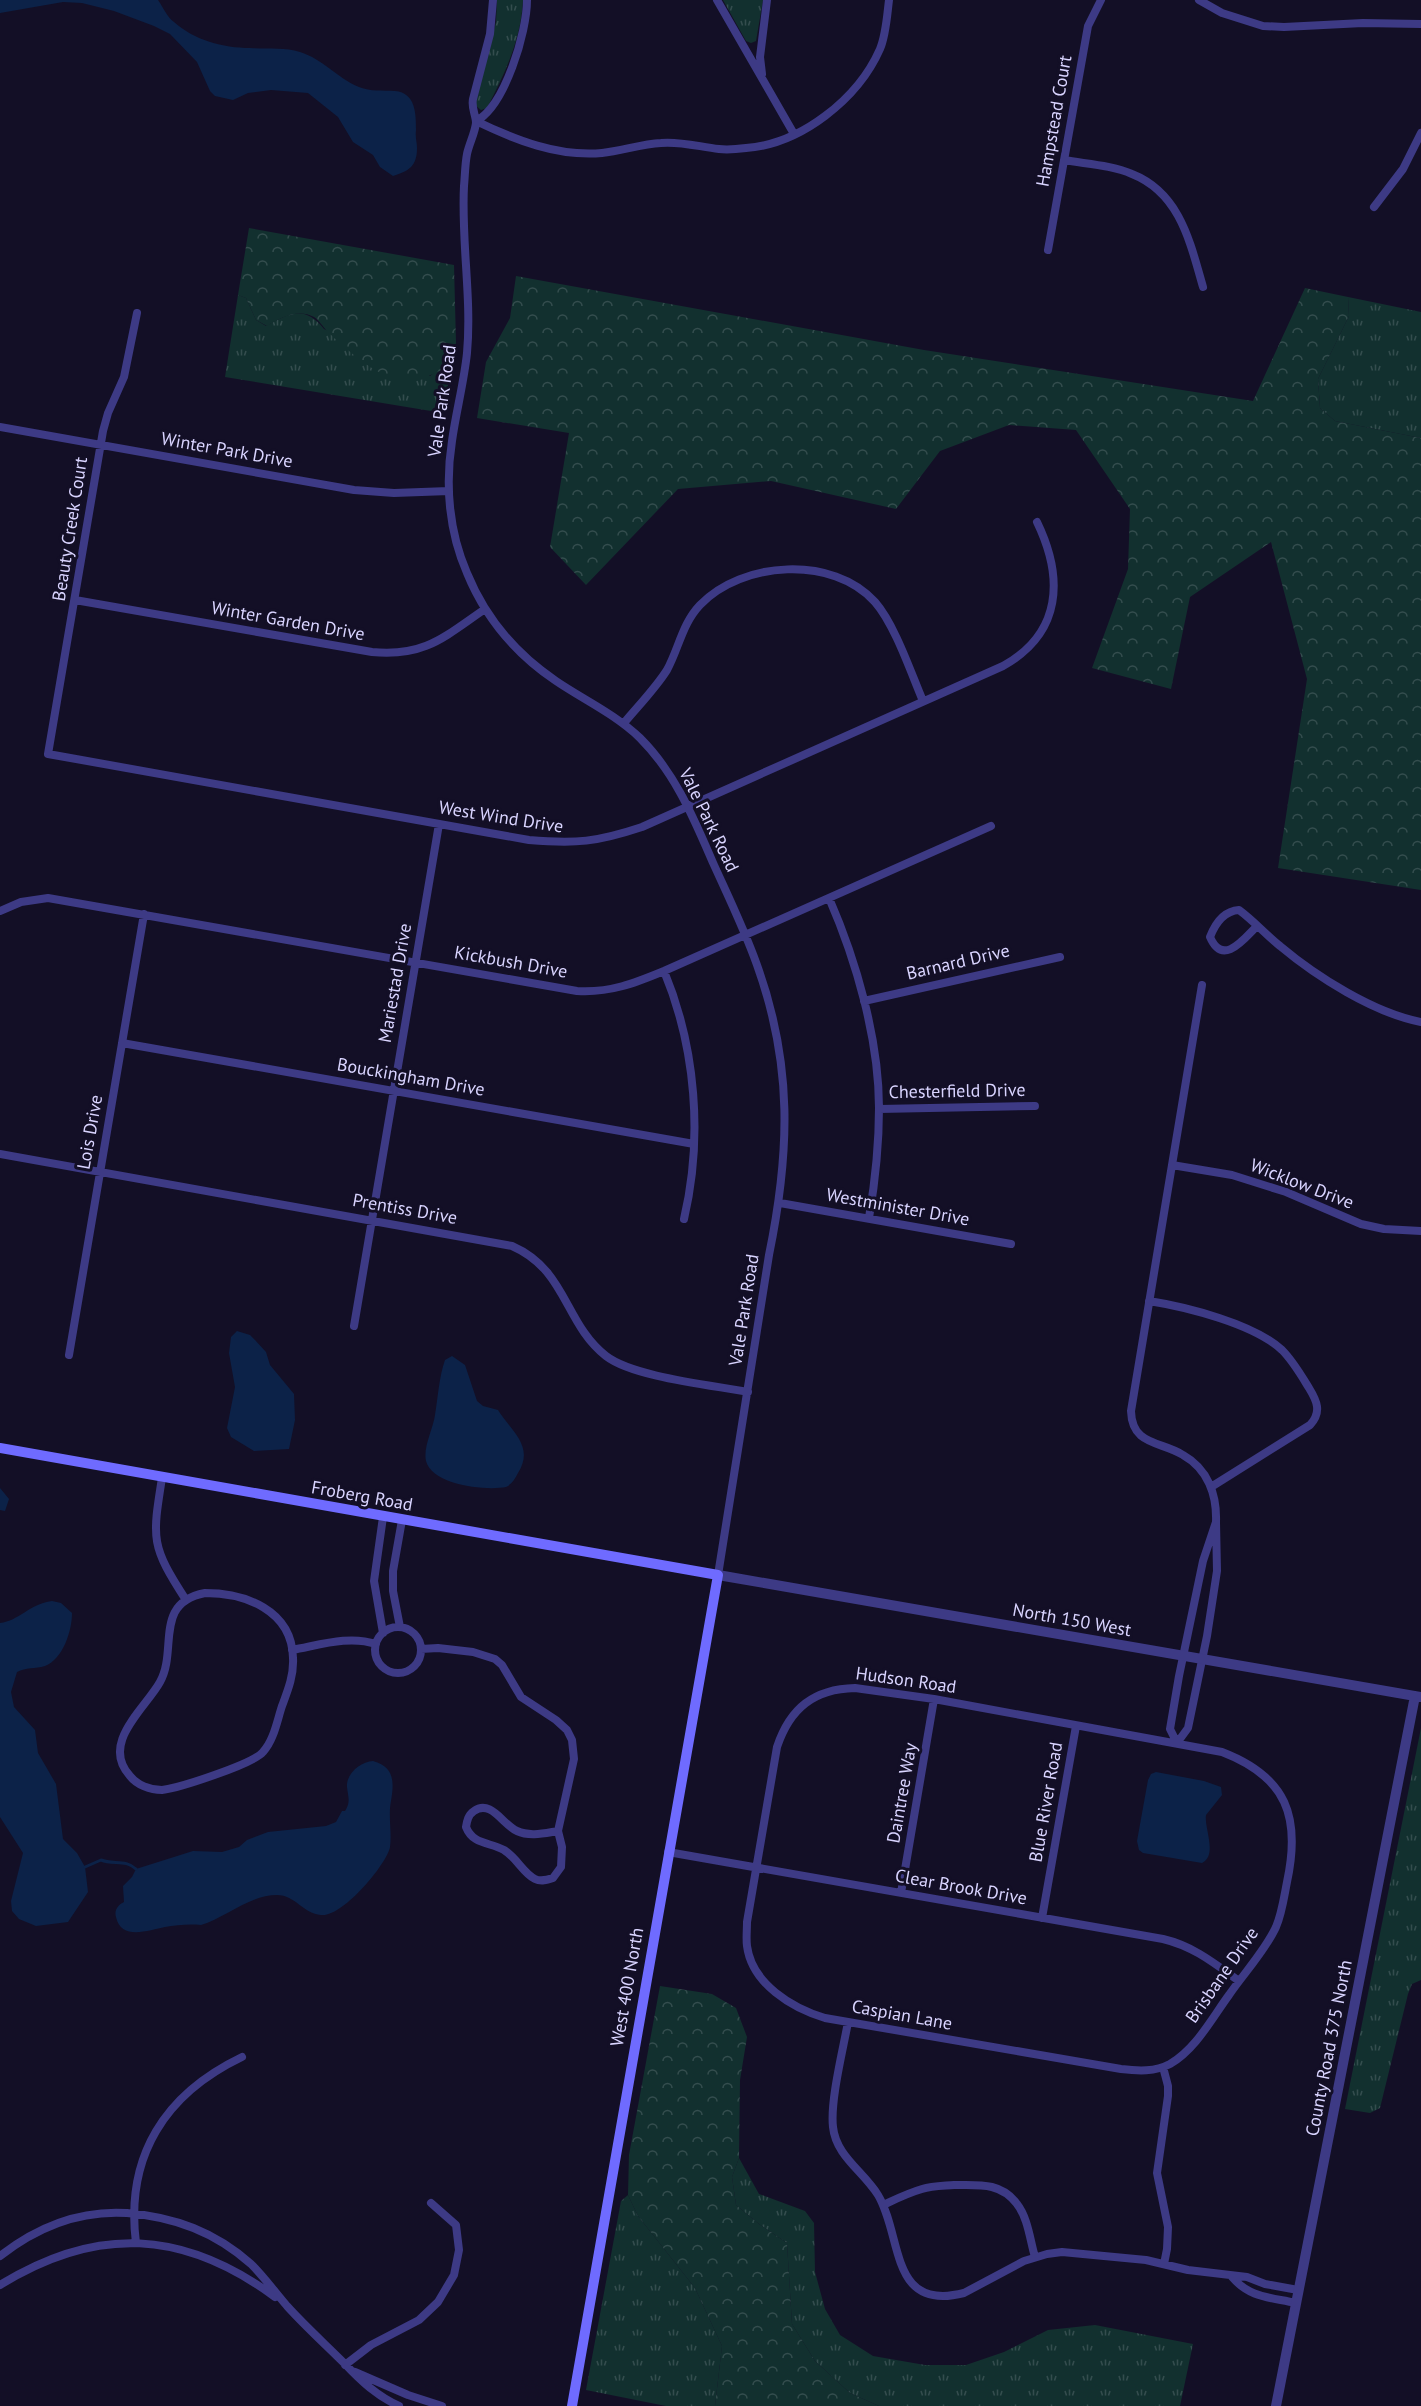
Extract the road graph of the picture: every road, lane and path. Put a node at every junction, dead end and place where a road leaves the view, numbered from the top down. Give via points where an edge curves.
1 (493, 0) edge
2 (527, 0) edge
3 (717, 0) edge
4 (767, 0) edge
5 (889, 0) edge
6 (1101, 0) edge
7 (1199, 0) edge
8 (1421, 24) edge
9 (762, 78) junction
10 (476, 121) junction
11 (1421, 133) edge
12 (794, 134) junction
13 (1064, 160) junction
14 (1374, 207) dead end
15 (1048, 250) dead end
16 (1203, 287) dead end
17 (137, 313) dead end
18 (0, 427) edge
19 (100, 444) junction
20 (449, 491) junction
21 (1037, 522) dead end
22 (75, 600) junction
23 (485, 609) junction
24 (923, 701) junction
25 (624, 723) junction
26 (48, 754) joint
27 (688, 806) junction
28 (439, 824) junction
29 (990, 826) dead end
30 (829, 898) junction
31 (0, 911) edge
32 (144, 914) junction
33 (1257, 926) junction
34 (745, 934) junction
35 (1060, 957) dead end
36 (415, 962) junction
37 (664, 970) junction
38 (1202, 985) dead end
39 (864, 1000) junction
40 (1421, 1023) edge
41 (122, 1043) junction
42 (393, 1091) junction
43 (1035, 1106) dead end
44 (879, 1109) junction
45 (694, 1144) junction
46 (0, 1154) edge
47 (1172, 1165) junction
48 (100, 1172) junction
49 (780, 1203) junction
50 (869, 1218) junction
51 (684, 1219) dead end
52 (371, 1220) junction
53 (1421, 1230) edge
54 (1011, 1244) dead end
55 (1149, 1301) junction
56 (354, 1326) dead end
57 (69, 1355) dead end
58 (748, 1392) junction
59 (0, 1448) edge
60 (162, 1478) junction
61 (1211, 1487) junction
62 (383, 1517) junction
63 (402, 1520) junction
64 (1216, 1522) junction
65 (718, 1575) junction
66 (186, 1600) junction
67 (400, 1628) junction
68 (383, 1633) junction
69 (376, 1644) junction
70 (421, 1649) junction
71 (292, 1650) junction
72 (1183, 1655) junction
73 (1202, 1658) junction
74 (1418, 1696) edge
75 (934, 1699) junction
76 (1076, 1726) junction
77 (1177, 1743) junction
78 (558, 1831) junction
79 (668, 1852) junction
80 (756, 1867) junction
81 (901, 1893) junction
82 (1042, 1918) junction
83 (1239, 1981) junction
84 (848, 2022) junction
85 (242, 2057) dead end
86 (1163, 2067) junction
87 (431, 2203) dead end
88 (883, 2205) junction
89 (133, 2214) junction
90 (136, 2243) junction
91 (0, 2256) edge
92 (1035, 2257) junction
93 (1164, 2264) junction
94 (1232, 2277) junction
95 (0, 2284) edge
96 (1298, 2290) junction
97 (1296, 2302) junction
98 (288, 2307) junction
99 (345, 2364) junction
100 (399, 2406) edge
101 (442, 2406) edge
102 (572, 2406) edge
103 (1276, 2406) edge

1 - 10 street, Vale Park Road via 490,34 471,108
2 - 10 street, Vale Park Road via 516,56 488,112
3 - 9 street
4 - 9 street via 760,57
5 - 12 street via 881,47 861,80 831,111
6 - 13 street, Hampstead Court via 1088,26
7 - 8 street via 1221,13 1263,26
9 - 12 street
10 - 12 street via 521,142 587,153 663,142 750,148
10 - 20 street, Vale Park Road via 464,184 467,353 451,444
11 - 14 street via 1403,169
13 - 15 street, Hampstead Court
13 - 16 street via 1132,174 1159,190 1181,219
17 - 19 street, Beauty Creek Court via 124,377
18 - 19 street, Winter Park Drive
19 - 20 street, Winter Park Drive via 354,490
19 - 22 street, Beauty Creek Court
20 - 23 street, Vale Park Road via 460,557
21 - 24 street, West Wind Drive via 1050,555 1055,586 1047,618 1036,639 1003,666
22 - 23 street, Winter Garden Drive via 393,654 424,647
22 - 26 street, Beauty Creek Court
23 - 25 street, Vale Park Road via 508,639 540,670
24 - 25 street via 890,627 874,602 837,578 783,570 734,582 701,605 686,624 665,672
24 - 27 street, West Wind Drive
25 - 27 street, Vale Park Road via 658,758
26 - 28 street, West Wind Drive
27 - 28 street, West Wind Drive via 606,839 570,844
27 - 34 street, Vale Park Road
28 - 36 street, Mariestad Drive
29 - 30 street, Kickbush Drive
30 - 34 street, Kickbush Drive
30 - 39 street
31 - 32 street, Kickbush Drive via 21,902 48,898
32 - 36 street, Kickbush Drive
32 - 41 street, Lois Drive
33 - 33 street via 1239,910 1232,910 1213,928 1210,937 1221,951 1229,951
33 - 40 street via 1332,983
34 - 37 street, Kickbush Drive
34 - 49 street, Vale Park Road via 770,1004 782,1068 786,1133
35 - 39 street, Barnard Drive
36 - 37 street, Kickbush Drive via 598,992 623,987
36 - 42 street, Mariestad Drive
37 - 45 street via 690,1064
38 - 47 street
39 - 44 street
41 - 42 street, Bouckingham Drive
41 - 48 street, Lois Drive
42 - 45 street, Bouckingham Drive
42 - 52 street, Mariestad Drive
43 - 44 street, Chesterfield Drive
44 - 50 street
45 - 51 street
46 - 48 street, Prentiss Drive
47 - 53 street, Wicklow Drive via 1232,1175 1286,1192 1361,1224
47 - 55 street
48 - 52 street, Prentiss Drive
48 - 57 street, Lois Drive
49 - 50 street, Westminister Drive
49 - 58 street, Vale Park Road
50 - 54 street, Westminister Drive
52 - 56 street, Mariestad Drive
52 - 58 street, Prentiss Drive via 512,1245 548,1272 587,1336 608,1358 638,1371
55 - 61 street via 1131,1404 1133,1422 1148,1441 1189,1459
55 - 61 street via 1206,1314 1270,1341 1291,1360 1316,1399 1318,1410 1310,1425
58 - 65 street, Vale Park Road
59 - 60 main road, Froberg Road
60 - 62 main road, Froberg Road
60 - 66 street via 154,1525 156,1544 164,1566
61 - 64 street
62 - 63 main road, Froberg Road
62 - 68 street via 374,1581
63 - 65 main road, Froberg Road
63 - 67 street via 393,1570
64 - 72 street via 1203,1561
64 - 73 street via 1217,1570
65 - 72 street, North 150 West
65 - 79 main road, West 400 North
66 - 71 street via 211,1593 261,1605 282,1623
66 - 71 street via 171,1620 164,1675 123,1736 121,1760 125,1771 142,1785 153,1789 172,1787 259,1756 273,1734 288,1689
67 - 68 street
67 - 70 street via 412,1632
68 - 69 street
69 - 70 street via 379,1662 396,1673 407,1672 414,1666
69 - 71 street via 344,1640
70 - 78 street via 473,1652 495,1659 521,1697 567,1730 574,1759
72 - 73 street, North 150 West
72 - 77 street via 1170,1729
73 - 74 street, North 150 West
73 - 77 street via 1188,1728
74 - 96 street, County Road 375 North
75 - 76 street, Hudson Road
75 - 80 street, Hudson Road via 836,1689 805,1704 783,1729 777,1747
75 - 81 street, Daintree Way
76 - 77 street, Hudson Road
76 - 82 street, Blue River Road
77 - 83 street, Brisbane Drive via 1222,1752 1257,1768 1280,1794 1289,1814 1293,1847 1281,1911 1269,1939
78 - 78 street via 561,1867 553,1878 540,1881 502,1849 469,1835 466,1827 470,1813 484,1808 514,1831 533,1835
79 - 80 street, Clear Brook Drive
79 - 102 main road, West 400 North
80 - 81 street, Clear Brook Drive
80 - 84 street, Caspian Lane via 747,1922 747,1948 752,1964 789,2002 806,2012
81 - 82 street, Clear Brook Drive
82 - 83 street, Clear Brook Drive via 1179,1943
83 - 86 street, Brisbane Drive via 1192,2045
84 - 86 street, Caspian Lane via 1121,2069 1143,2071
84 - 88 street via 834,2107 834,2136
85 - 89 street via 198,2082 166,2115 138,2175
86 - 93 street via 1168,2096 1156,2173 1168,2227
87 - 99 street via 456,2225 459,2250 454,2275 438,2302 419,2320 371,2345
88 - 92 street via 934,2186 993,2186 1018,2205
88 - 92 street via 903,2272 918,2289 930,2295 964,2293
89 - 90 street
89 - 91 street via 104,2213 68,2219 28,2236
89 - 98 street via 182,2222 207,2232 252,2265
90 - 95 street via 80,2248 36,2264
90 - 98 street via 213,2259
92 - 93 street via 1075,2253
93 - 94 street
94 - 96 street
94 - 97 street via 1251,2293
96 - 97 street, County Road 375 North
97 - 103 street, County Road 375 North
98 - 99 street
99 - 100 street via 369,2388
99 - 101 street via 380,2384

